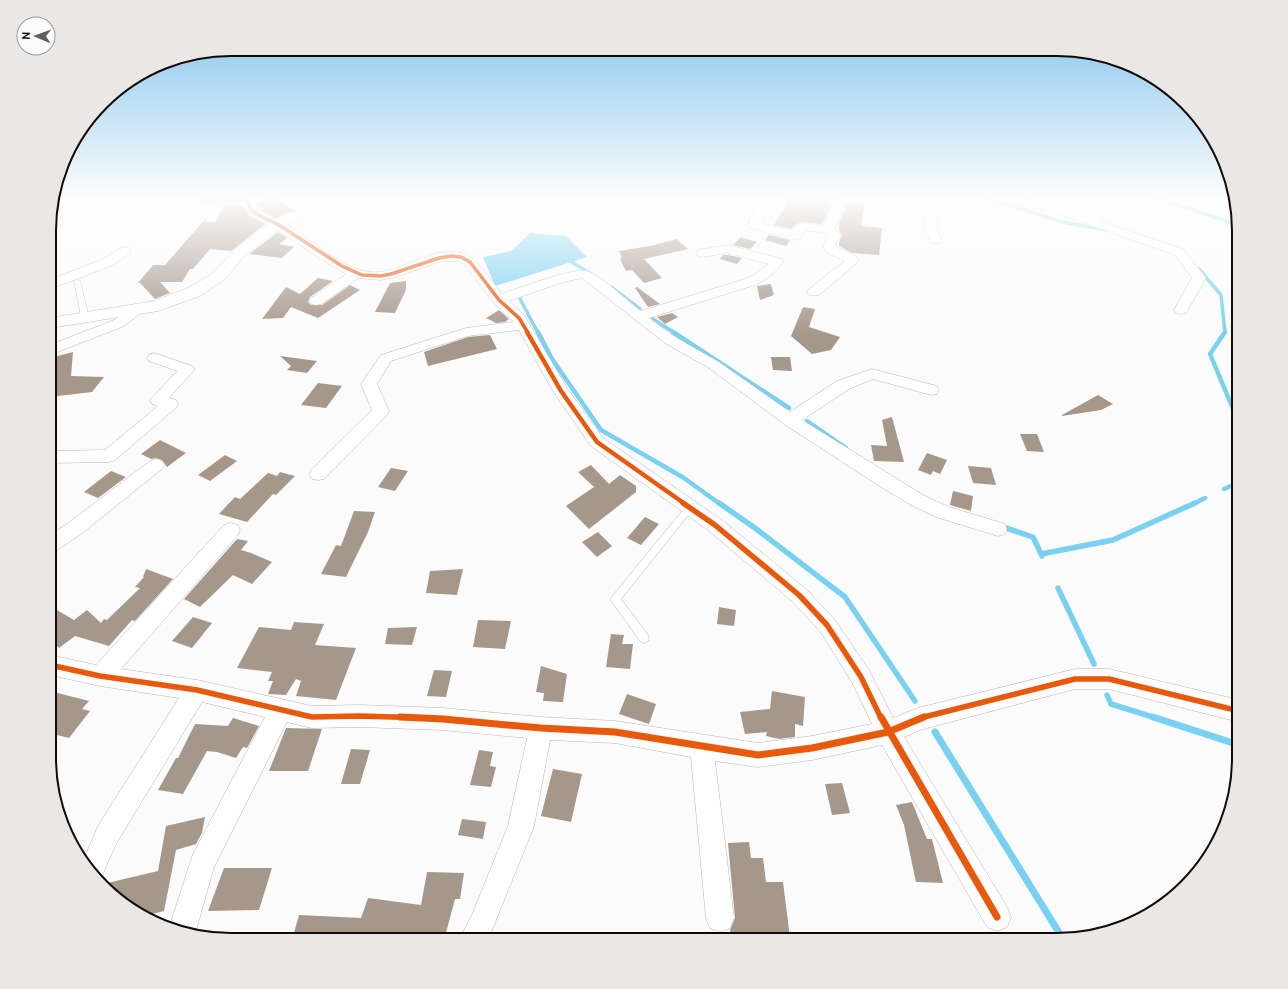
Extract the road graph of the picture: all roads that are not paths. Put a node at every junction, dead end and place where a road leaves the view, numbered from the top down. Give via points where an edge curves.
1 (250, 244) edge
2 (309, 244) edge
3 (830, 244) edge
4 (1156, 244) edge
5 (125, 251) dead end
6 (702, 253) dead end
7 (356, 273) junction
8 (77, 281) dead end
9 (56, 283) edge
10 (814, 292) dead end
11 (499, 300) junction
12 (316, 301) dead end
13 (138, 310) junction
14 (1181, 310) dead end
15 (85, 317) junction
16 (639, 317) junction
17 (56, 322) edge
18 (523, 325) junction
19 (56, 348) edge
20 (154, 358) dead end
21 (930, 390) dead end
22 (790, 420) junction
23 (56, 457) edge
24 (156, 465) dead end
25 (318, 474) dead end
26 (690, 507) junction
27 (998, 529) dead end
28 (231, 530) dead end
29 (56, 541) edge
30 (644, 638) dead end
31 (56, 666) edge
32 (100, 676) junction
33 (197, 690) junction
34 (1232, 709) edge
35 (281, 710) junction
36 (541, 728) junction
37 (888, 732) junction
38 (702, 747) junction
39 (94, 866) edge
40 (996, 917) dead end
41 (720, 918) dead end
42 (183, 926) edge
43 (477, 933) edge

1 - 13 main road via 219,276 194,292 158,306
2 - 7 street
3 - 10 street via 830,249 852,262
4 - 14 street via 1179,252 1199,278
5 - 9 street via 108,262
6 - 16 street via 728,249 778,262 770,271 750,282
7 - 11 street via 366,277 382,276 444,256 457,255 465,257 470,262
7 - 12 street
8 - 15 lane
11 - 16 street via 556,280 584,274
11 - 18 street
13 - 15 main road
13 - 19 street via 119,323
15 - 17 main road
16 - 22 street via 670,340 714,365
18 - 25 street via 466,332 386,358 369,384 381,411
18 - 26 street via 561,391 597,442
20 - 23 street via 187,369 158,400 170,404 109,456
21 - 22 street via 872,374 843,385
22 - 27 street via 918,500 943,512
24 - 29 street
26 - 30 lane via 615,599
26 - 37 street via 799,595 827,625 861,677
28 - 32 street
31 - 32 street
32 - 33 street
33 - 35 street
33 - 39 street via 107,835
34 - 37 street via 1109,679 1075,679 918,719
35 - 36 street via 312,717 443,719
35 - 42 street via 202,864
36 - 38 street via 614,732
36 - 43 street via 521,826
37 - 38 street via 812,748 758,755
37 - 40 street
38 - 41 street

